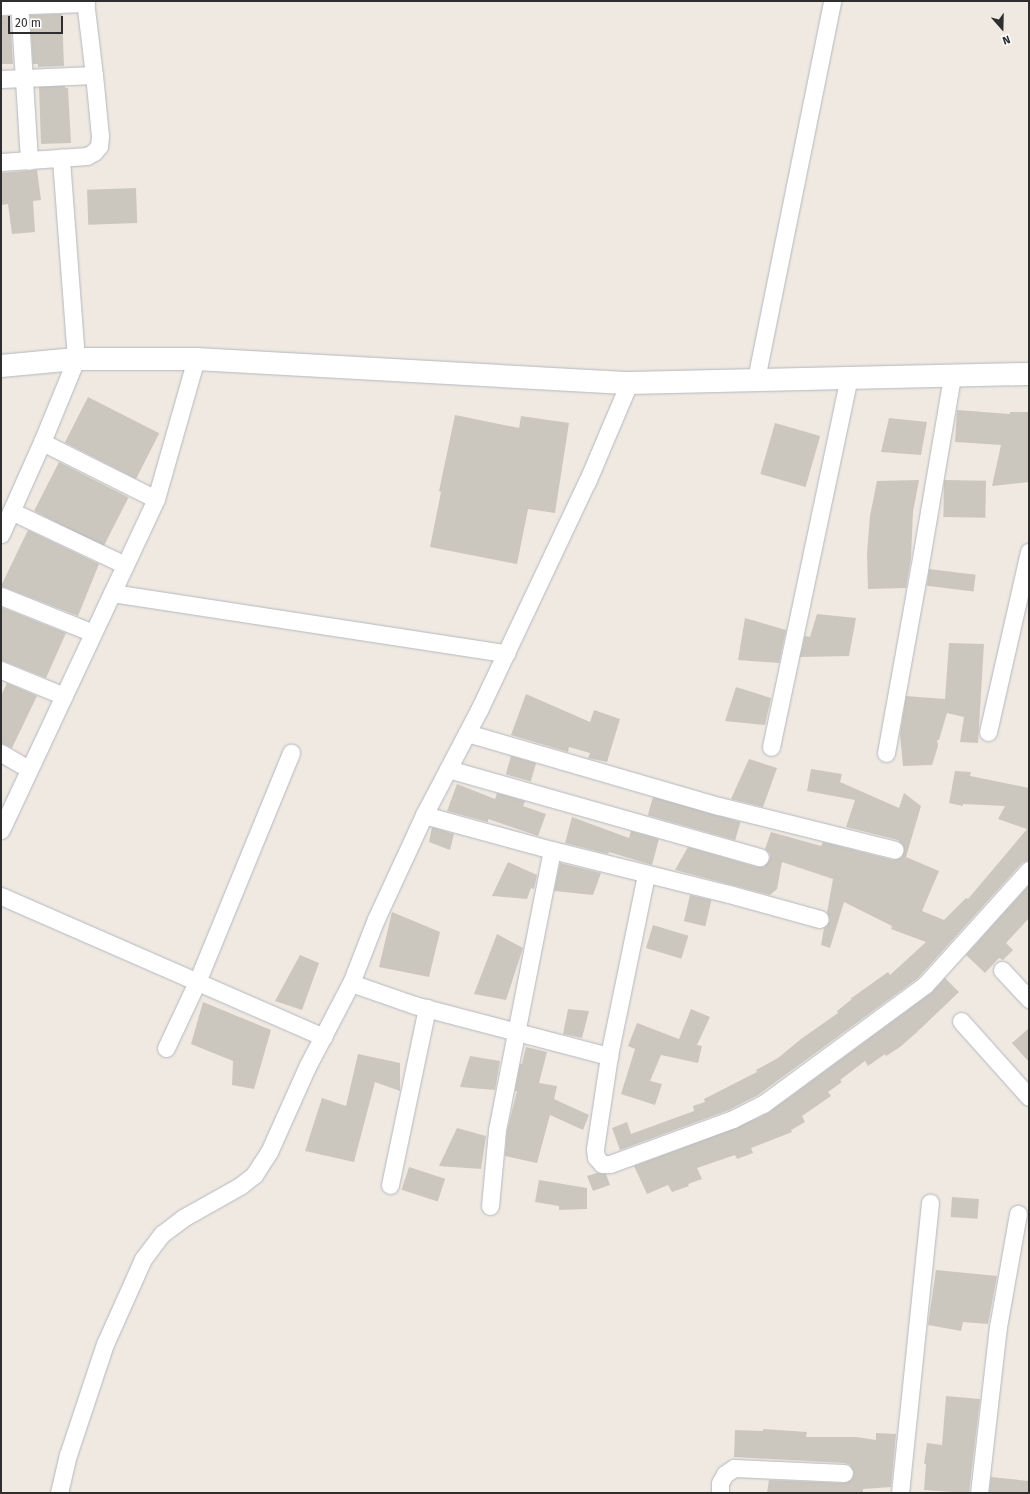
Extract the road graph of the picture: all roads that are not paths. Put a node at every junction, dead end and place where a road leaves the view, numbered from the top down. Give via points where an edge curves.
1 (832, 1) edge
2 (86, 2) edge
3 (19, 3) edge
4 (1, 6) edge
5 (94, 75) junction
6 (1, 78) edge
7 (23, 78) junction
8 (61, 158) junction
9 (29, 161) junction
10 (1, 162) edge
11 (76, 359) junction
12 (196, 359) junction
13 (1, 366) edge
14 (1029, 374) edge
15 (952, 376) junction
16 (849, 378) junction
17 (756, 379) junction
18 (629, 383) junction
19 (42, 442) junction
20 (156, 499) junction
21 (5, 524) edge
22 (1029, 552) edge
23 (125, 565) junction
24 (112, 593) junction
25 (1, 596) edge
26 (93, 633) junction
27 (506, 653) junction
28 (1, 670) edge
29 (64, 696) junction
30 (988, 732) dead end
31 (467, 733) junction
32 (771, 747) dead end
33 (1, 753) edge
34 (291, 753) dead end
35 (886, 753) dead end
36 (30, 769) junction
37 (448, 769) junction
38 (424, 815) junction
39 (1, 829) edge
40 (552, 850) junction
41 (895, 850) dead end
42 (760, 857) dead end
43 (1029, 870) edge
44 (646, 874) junction
45 (1, 896) edge
46 (820, 919) dead end
47 (1002, 970) dead end
48 (197, 982) junction
49 (351, 983) junction
50 (1029, 999) edge
51 (427, 1008) junction
52 (961, 1021) dead end
53 (516, 1031) junction
54 (323, 1037) junction
55 (166, 1048) dead end
56 (609, 1056) junction
57 (1029, 1097) edge
58 (390, 1185) dead end
59 (930, 1203) dead end
60 (490, 1206) dead end
61 (1018, 1214) dead end
62 (844, 1473) dead end
63 (59, 1493) edge
64 (720, 1493) edge
65 (900, 1493) edge
66 (979, 1493) edge

1 - 17 street
2 - 3 street
2 - 5 street
3 - 4 street
3 - 7 street
5 - 7 street
5 - 8 street via 99,146 87,156
6 - 7 street
7 - 9 street
8 - 9 street
8 - 11 street
9 - 10 street
11 - 12 street
11 - 13 street
11 - 19 street
12 - 18 street
12 - 20 street
14 - 15 street
15 - 16 street
15 - 35 street
16 - 17 street
16 - 32 street
17 - 18 street
18 - 27 street via 587,482
19 - 20 street
19 - 21 street
20 - 23 street
21 - 23 street
22 - 30 street
23 - 24 street
24 - 26 street
24 - 27 street
25 - 26 street
26 - 29 street
27 - 31 street
28 - 29 street
29 - 36 street
31 - 37 street
31 - 41 street via 718,806
33 - 36 street
34 - 48 street
36 - 39 street
37 - 38 street
37 - 42 street
38 - 40 street
38 - 49 street via 376,919
40 - 44 street
40 - 53 street
43 - 56 street via 925,985 763,1104 733,1119 610,1164 602,1164 596,1157 595,1149
44 - 46 street
44 - 56 street
45 - 48 street
47 - 50 street
48 - 54 street
48 - 55 street
49 - 51 street
49 - 54 street
51 - 53 street
51 - 58 street
52 - 57 street
53 - 56 street
53 - 60 street via 497,1130
54 - 63 street via 269,1152 254,1175 240,1186 183,1218 162,1234 143,1259 105,1344 68,1455
59 - 65 street
61 - 66 street via 998,1327
62 - 64 street via 734,1468 725,1474 720,1483

